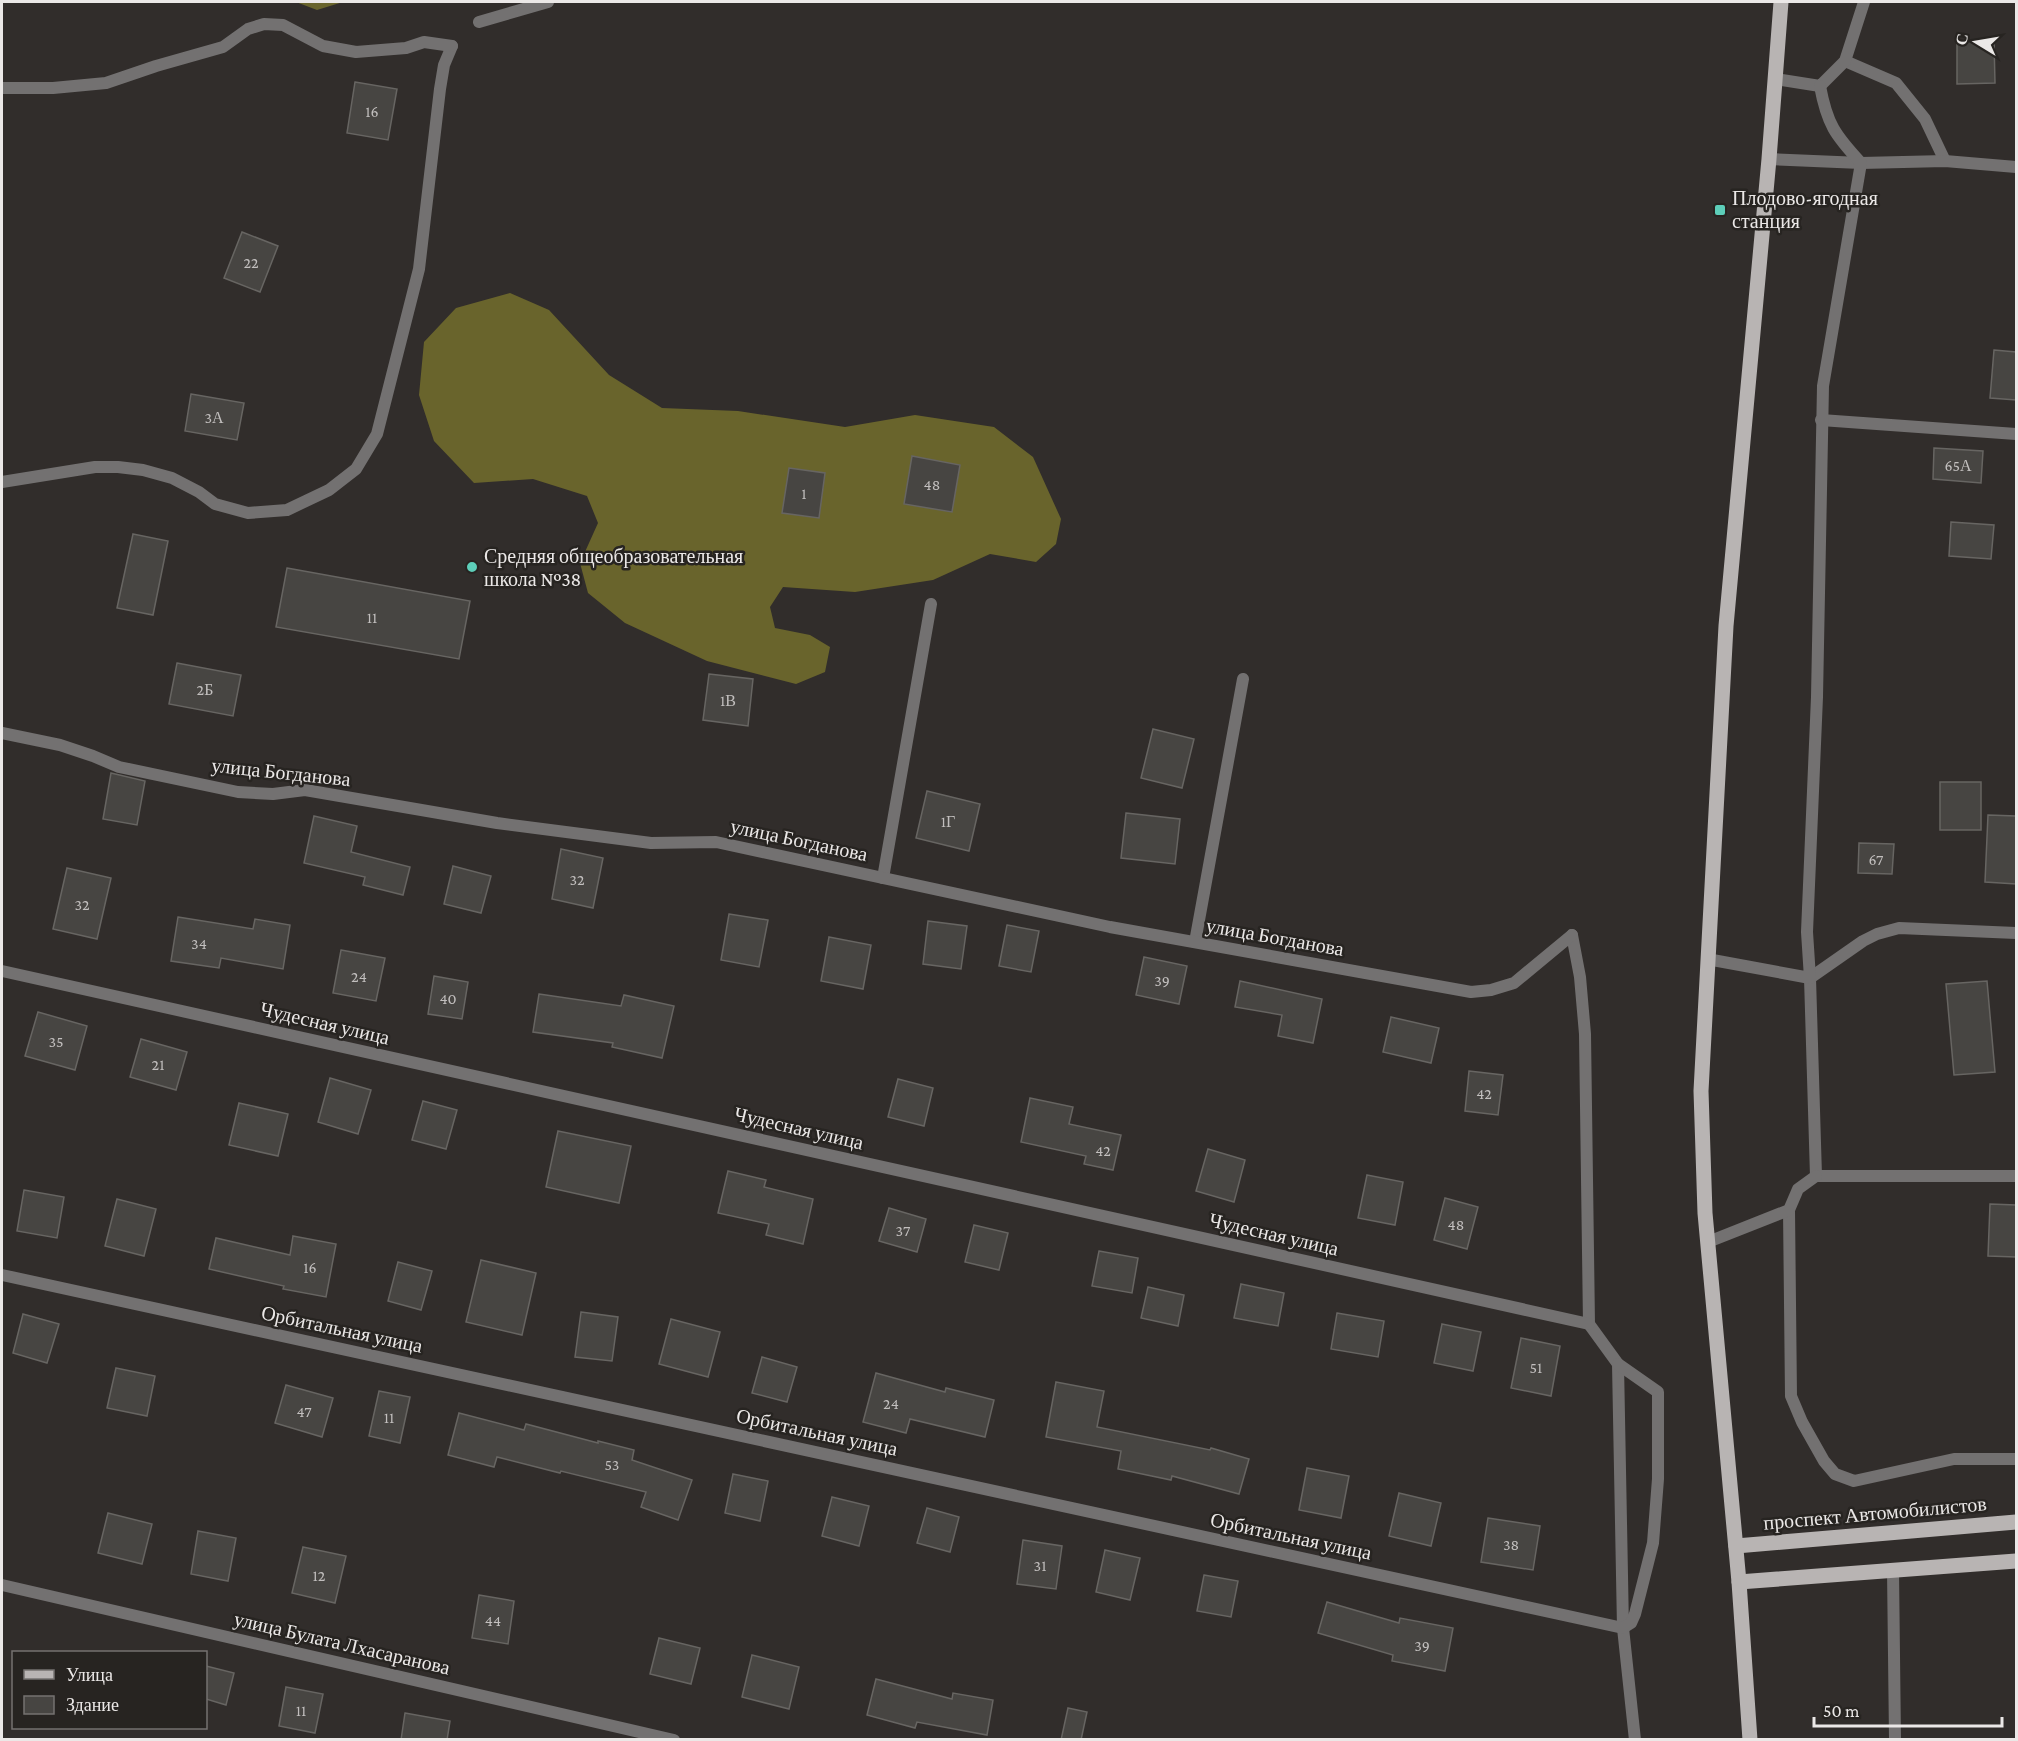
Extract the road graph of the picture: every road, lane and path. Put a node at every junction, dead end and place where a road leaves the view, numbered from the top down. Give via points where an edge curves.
1 (548, 2) edge
2 (1781, 2) edge
3 (1864, 2) edge
4 (480, 22) dead end
5 (1845, 61) junction
6 (1776, 79) junction
7 (1820, 86) junction
8 (2, 88) edge
9 (1769, 159) junction
10 (1945, 161) junction
11 (1861, 163) junction
12 (2016, 167) edge
13 (1821, 420) junction
14 (2016, 434) edge
15 (2, 482) edge
16 (931, 604) dead end
17 (1243, 679) dead end
18 (2, 733) edge
19 (883, 878) junction
20 (2016, 933) edge
21 (1195, 942) junction
22 (1707, 959) junction
23 (2, 971) edge
24 (1810, 978) junction
25 (1816, 1176) junction
26 (2016, 1176) edge
27 (1789, 1210) junction
28 (1708, 1242) junction
29 (2, 1275) edge
30 (1589, 1324) junction
31 (1618, 1364) junction
32 (2016, 1460) edge
33 (2016, 1522) edge
34 (1736, 1546) junction
35 (2016, 1561) edge
36 (1893, 1570) junction
37 (1739, 1582) junction
38 (2, 1585) edge
39 (1623, 1628) junction
40 (674, 1740) edge
41 (1635, 1740) edge
42 (1750, 1740) edge
43 (1895, 1740) edge

1 - 4 street
2 - 6 main road
3 - 5 street
5 - 7 street
5 - 10 street via 1896,83 1925,118
6 - 7 street
6 - 9 main road
7 - 11 street via 1836,136
8 - 15 street via 106,82 223,47 248,29 264,24 284,25 323,46 356,52 406,48 424,42 452,46 440,89 419,268 377,434 356,469 329,490 287,510 248,513 214,504 172,478 143,470 94,467
9 - 11 street
9 - 22 main road via 1726,626
10 - 11 street
10 - 12 street
11 - 13 street via 1822,386
13 - 14 street
13 - 24 street via 1817,697 1807,932
16 - 19 street
17 - 21 street
18 - 19 street, улица Богданова via 60,745 119,767 237,792 273,794 305,790 651,843 716,842
19 - 21 street, улица Богданова
20 - 24 street via 1899,928 1863,941
21 - 30 street, улица Богданова via 1471,992 1514,983 1572,935 1585,1034
22 - 24 street
22 - 28 main road via 1701,1091
23 - 30 street, Чудесная улица
24 - 25 street
25 - 26 street
25 - 27 street via 1798,1189
27 - 28 street
27 - 32 street via 1791,1396 1834,1474 1854,1481 1954,1459
28 - 34 main road
29 - 39 street, Орбитальная улица
30 - 31 street
31 - 39 street
31 - 39 street via 1658,1392 1653,1543 1635,1614
33 - 34 main road, проспект Автомобилистов
34 - 37 main road
35 - 36 main road
36 - 37 main road
36 - 43 street
37 - 42 main road
38 - 40 street, улица Булата Лхасаранова
39 - 41 street

